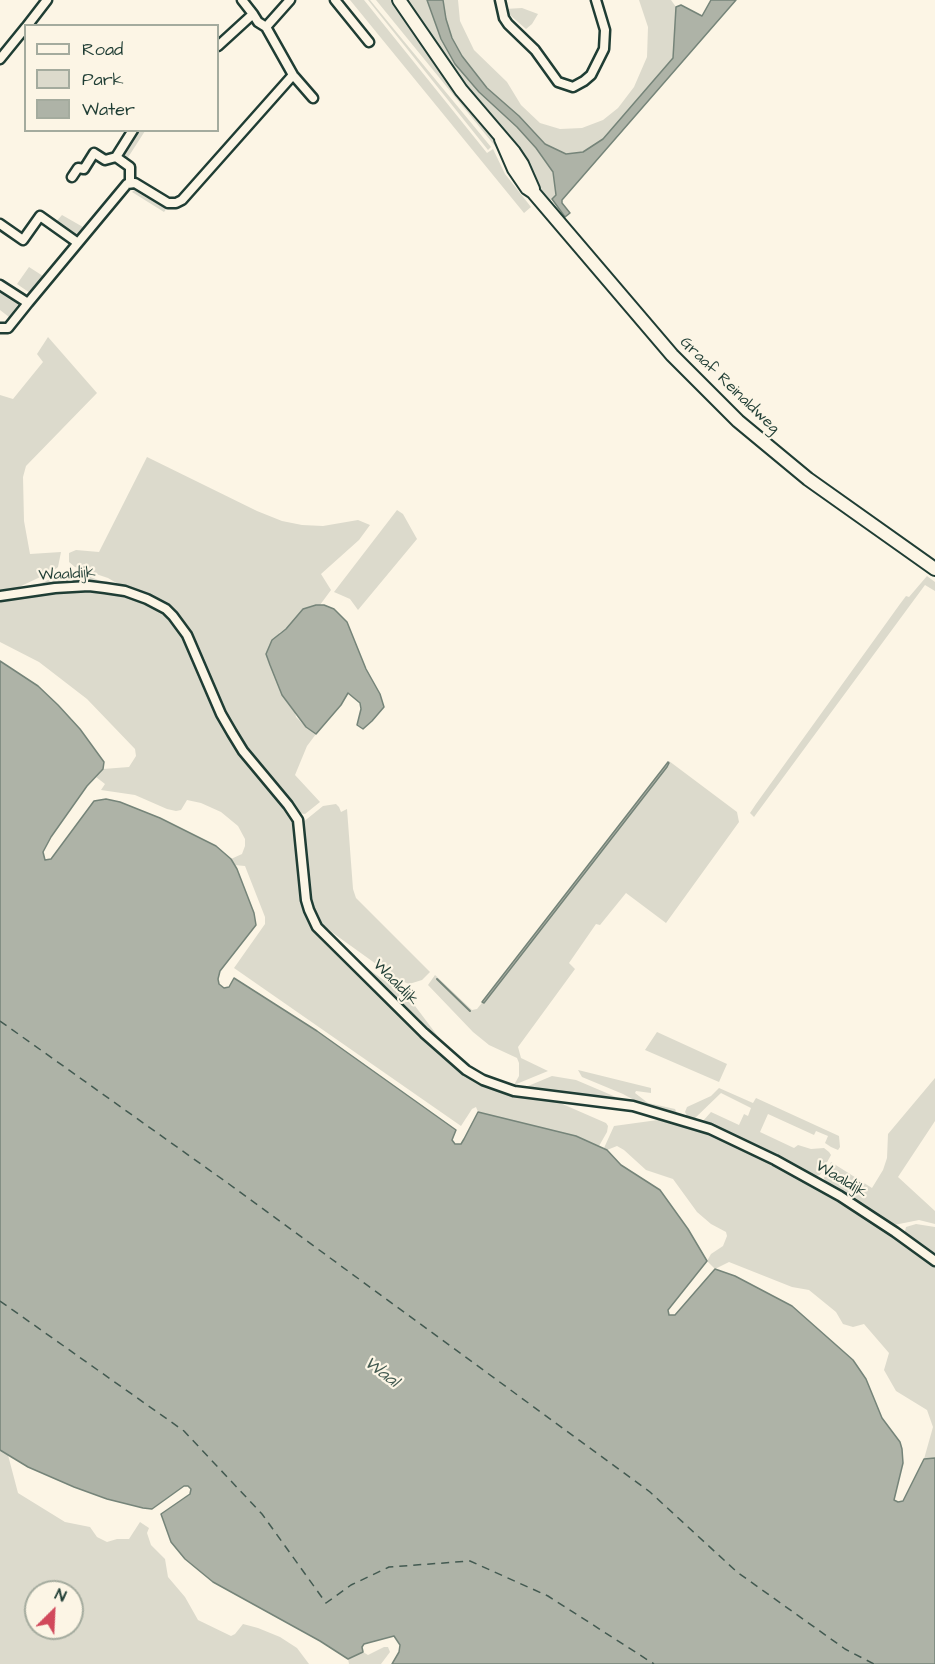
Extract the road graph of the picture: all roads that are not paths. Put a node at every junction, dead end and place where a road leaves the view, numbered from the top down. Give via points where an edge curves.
1 (47, 0) edge
2 (242, 0) edge
3 (290, 0) edge
4 (335, 0) edge
5 (399, 0) edge
6 (500, 0) edge
7 (596, 0) edge
8 (253, 14) junction
9 (28, 24) edge
10 (266, 27) junction
11 (24, 28) edge
12 (369, 42) dead end
13 (219, 45) edge
14 (1, 56) edge
15 (292, 75) junction
16 (313, 98) dead end
17 (132, 132) edge
18 (116, 157) junction
19 (72, 177) dead end
20 (130, 182) junction
21 (0, 224) edge
22 (78, 243) junction
23 (0, 285) edge
24 (28, 303) junction
25 (0, 328) edge
26 (935, 569) edge
27 (0, 596) edge
28 (935, 1261) edge

1 - 9 street
2 - 8 street
3 - 10 street
4 - 12 street
5 - 26 main road, Graaf Reinaldweg via 452,78 501,139 527,188 672,355 738,421 807,479
6 - 7 street via 508,24 536,50 558,82 573,87 591,75 604,49 605,30
8 - 10 street
8 - 13 street
10 - 15 street
11 - 14 street
15 - 16 street
15 - 20 street via 182,200 164,202
17 - 18 street
18 - 19 street via 105,160 94,153 84,169 78,168
18 - 20 street via 130,167
20 - 22 street
21 - 22 street via 23,240 40,216
22 - 24 street
23 - 24 street
24 - 25 street via 15,321
27 - 28 street, Waaldijk via 89,586 125,591 147,599 173,616 187,635 232,733 298,820 306,900 317,927 466,1070 514,1090 633,1106 710,1129 840,1196

